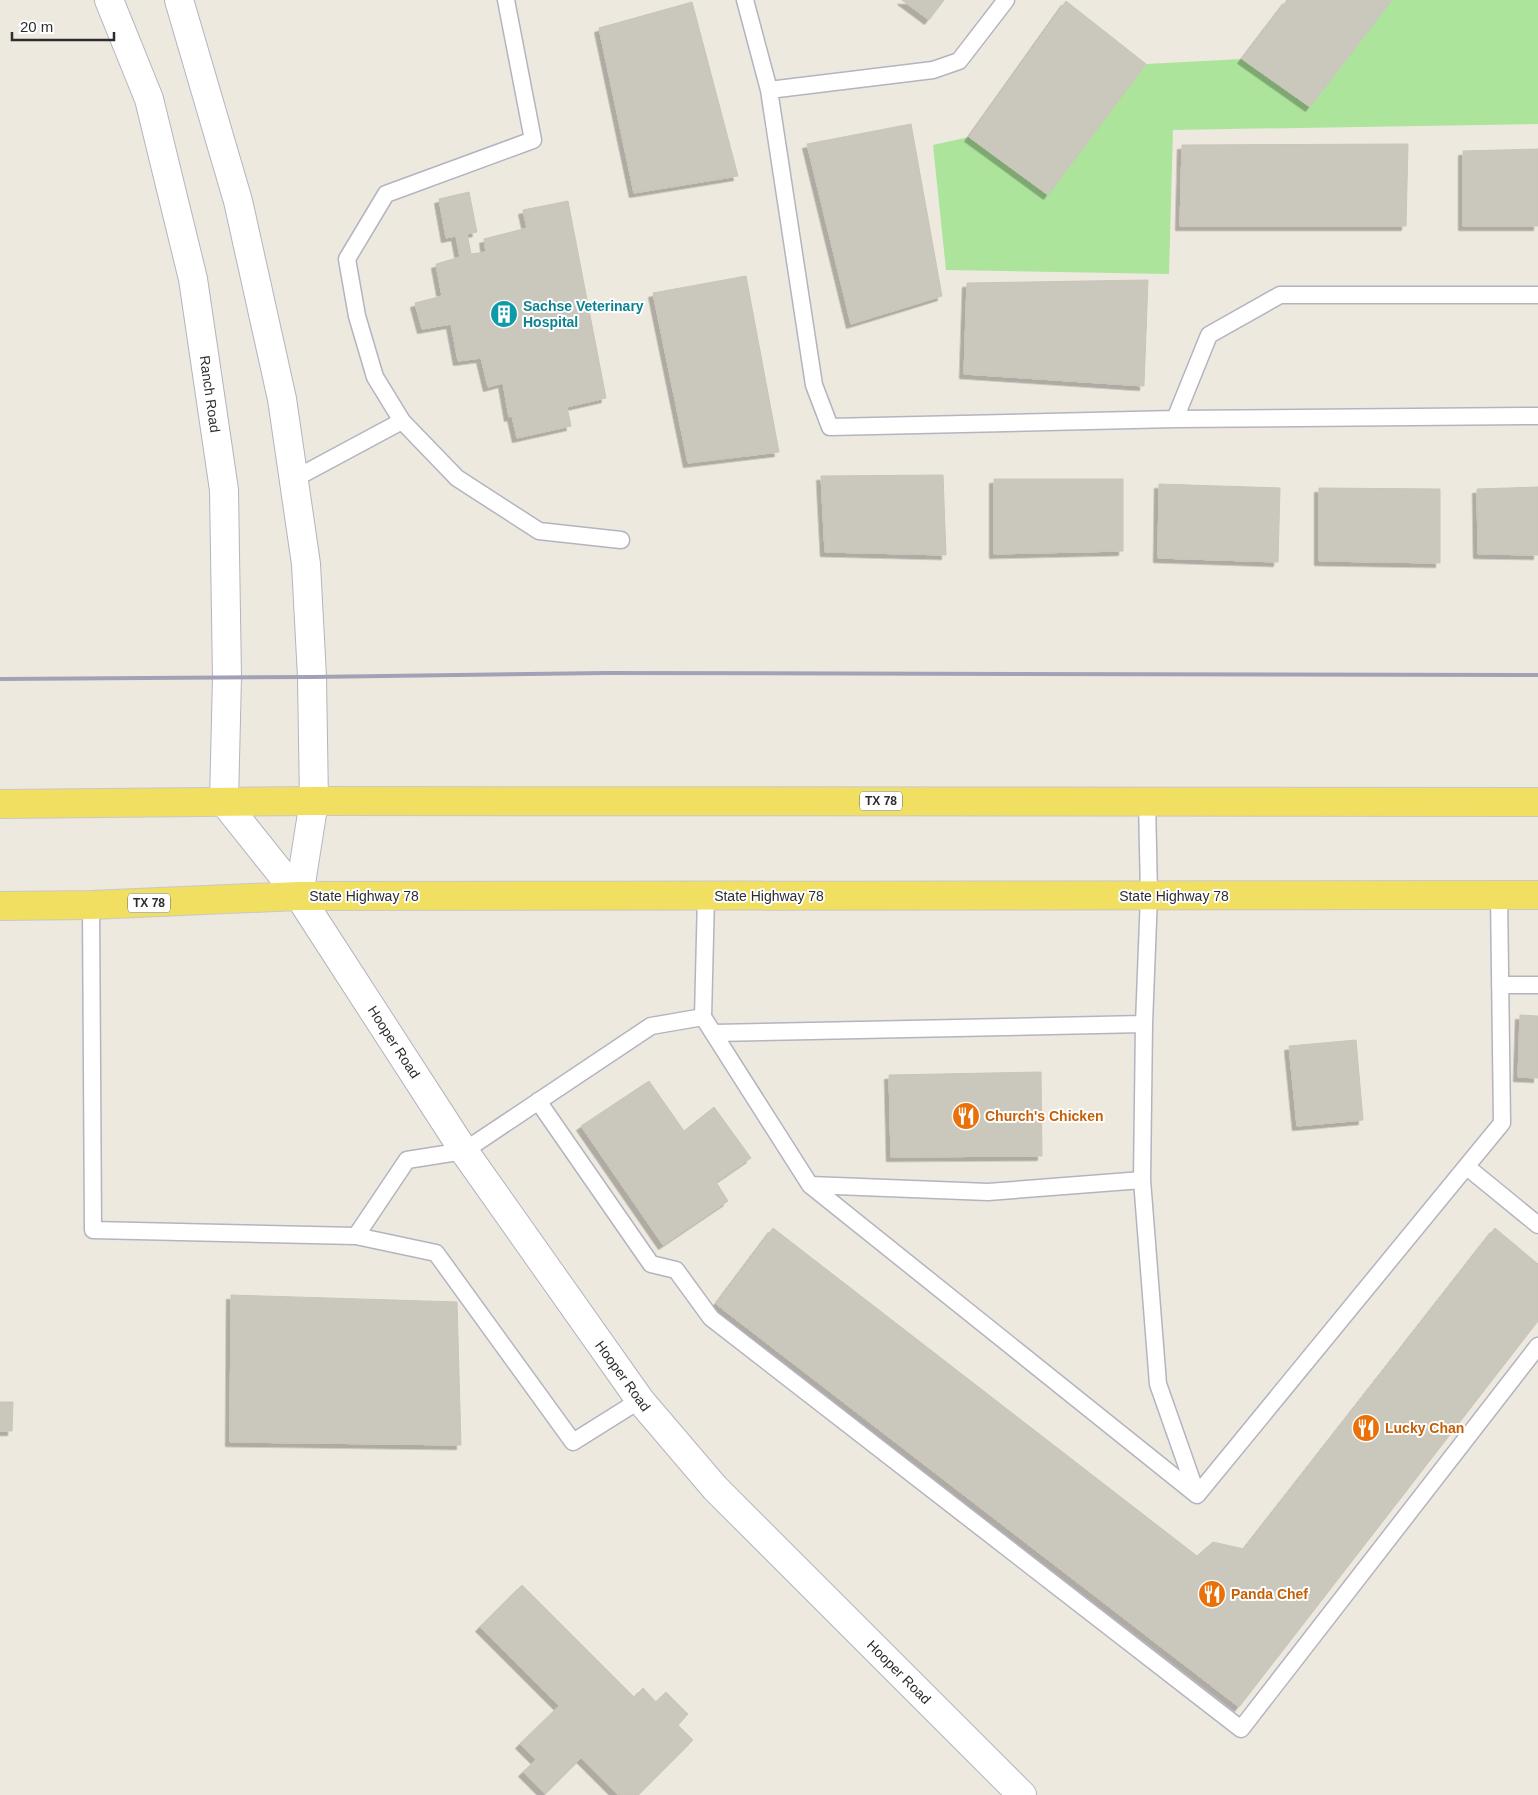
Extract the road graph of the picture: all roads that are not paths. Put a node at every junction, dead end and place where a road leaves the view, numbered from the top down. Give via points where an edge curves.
1 (109, 0) edge
2 (179, 0) edge
3 (506, 0) edge
4 (745, 0) edge
5 (1006, 0) edge
6 (768, 90) junction
7 (1538, 295) edge
8 (1538, 416) edge
9 (1175, 419) junction
10 (402, 421) junction
11 (294, 479) junction
12 (621, 540) dead end
13 (314, 801) junction
14 (1147, 801) junction
15 (224, 802) junction
16 (1538, 802) edge
17 (0, 804) edge
18 (299, 896) junction
19 (706, 896) junction
20 (1149, 896) junction
21 (1499, 896) junction
22 (1538, 896) edge
23 (91, 905) junction
24 (0, 906) edge
25 (1500, 985) junction
26 (1538, 985) edge
27 (703, 1017) junction
28 (1144, 1024) junction
29 (714, 1033) junction
30 (538, 1101) junction
31 (464, 1150) junction
32 (1467, 1167) junction
33 (1142, 1180) junction
34 (810, 1185) junction
35 (1538, 1225) edge
36 (356, 1236) junction
37 (1538, 1346) edge
38 (640, 1400) junction
39 (1197, 1495) junction
40 (1022, 1795) edge

1 - 15 main road, Ranch Road via 149,99 193,279 224,490 227,678
2 - 11 main road via 238,201 282,399
3 - 10 lane via 533,140 386,194 347,259 357,316 376,377
4 - 6 lane
5 - 6 lane via 959,60 933,70
6 - 9 lane via 814,384 830,427
7 - 9 lane via 1280,295 1210,335
8 - 9 lane
10 - 11 lane
10 - 12 lane via 456,478 539,531
11 - 13 main road via 306,564
13 - 14 main road, TX 78
13 - 15 main road, TX 78
13 - 18 main road
14 - 16 main road, TX 78
14 - 20 lane
15 - 17 main road, TX 78
15 - 18 main road, Hooper Road
18 - 19 main road, State Highway 78 / TX 78
18 - 23 main road, State Highway 78 / TX 78
18 - 31 main road, Hooper Road
19 - 20 main road, State Highway 78 / TX 78
19 - 27 lane
20 - 21 main road, State Highway 78 / TX 78
20 - 28 lane
21 - 22 main road, State Highway 78 / TX 78
21 - 25 lane
23 - 24 main road, State Highway 78 / TX 78
23 - 36 lane via 92,1230
25 - 26 lane
25 - 32 lane via 1502,1123
27 - 29 lane
27 - 30 lane via 651,1026
28 - 29 lane
28 - 33 lane
29 - 34 lane
30 - 31 lane
30 - 37 lane via 651,1264 676,1270 711,1318 1241,1729
31 - 36 lane via 407,1160
31 - 38 main road, Hooper Road
32 - 35 lane
32 - 39 lane
33 - 34 lane via 988,1192
33 - 39 lane via 1158,1384
34 - 39 lane
36 - 38 lane via 436,1253 573,1442
38 - 40 main road, Hooper Road via 715,1488

